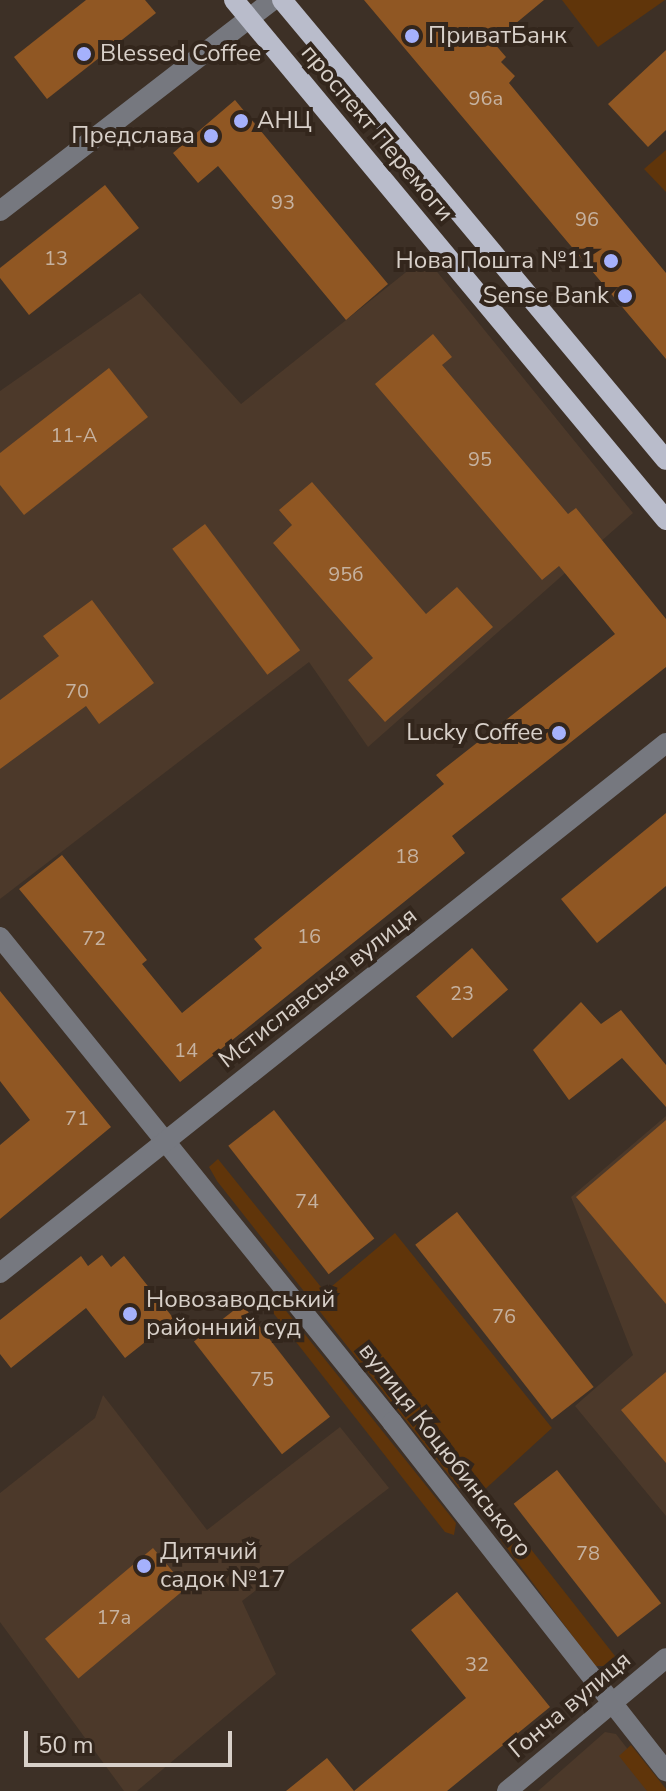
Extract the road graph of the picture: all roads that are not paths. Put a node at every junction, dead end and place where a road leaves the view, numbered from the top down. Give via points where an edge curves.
1 (234, 0) edge
2 (273, 0) edge
3 (282, 0) edge
4 (249, 19) junction
5 (0, 211) edge
6 (666, 460) edge
7 (666, 520) edge
8 (666, 743) edge
9 (0, 937) edge
10 (165, 1142) junction
11 (0, 1273) edge
12 (666, 1658) edge
13 (612, 1704) junction
14 (666, 1772) edge
15 (507, 1791) edge

1 - 4 main road, проспект Перемоги
2 - 4 street
3 - 6 main road, проспект Перемоги
4 - 5 street
4 - 7 main road, проспект Перемоги
8 - 10 street, Мстиславська вулиця
9 - 10 street, вулиця Коцюбинського
10 - 11 street, Мстиславська вулиця
10 - 13 street, вулиця Коцюбинського
12 - 13 street, Гонча вулиця
13 - 14 street, вулиця Коцюбинського
13 - 15 street, Гонча вулиця

